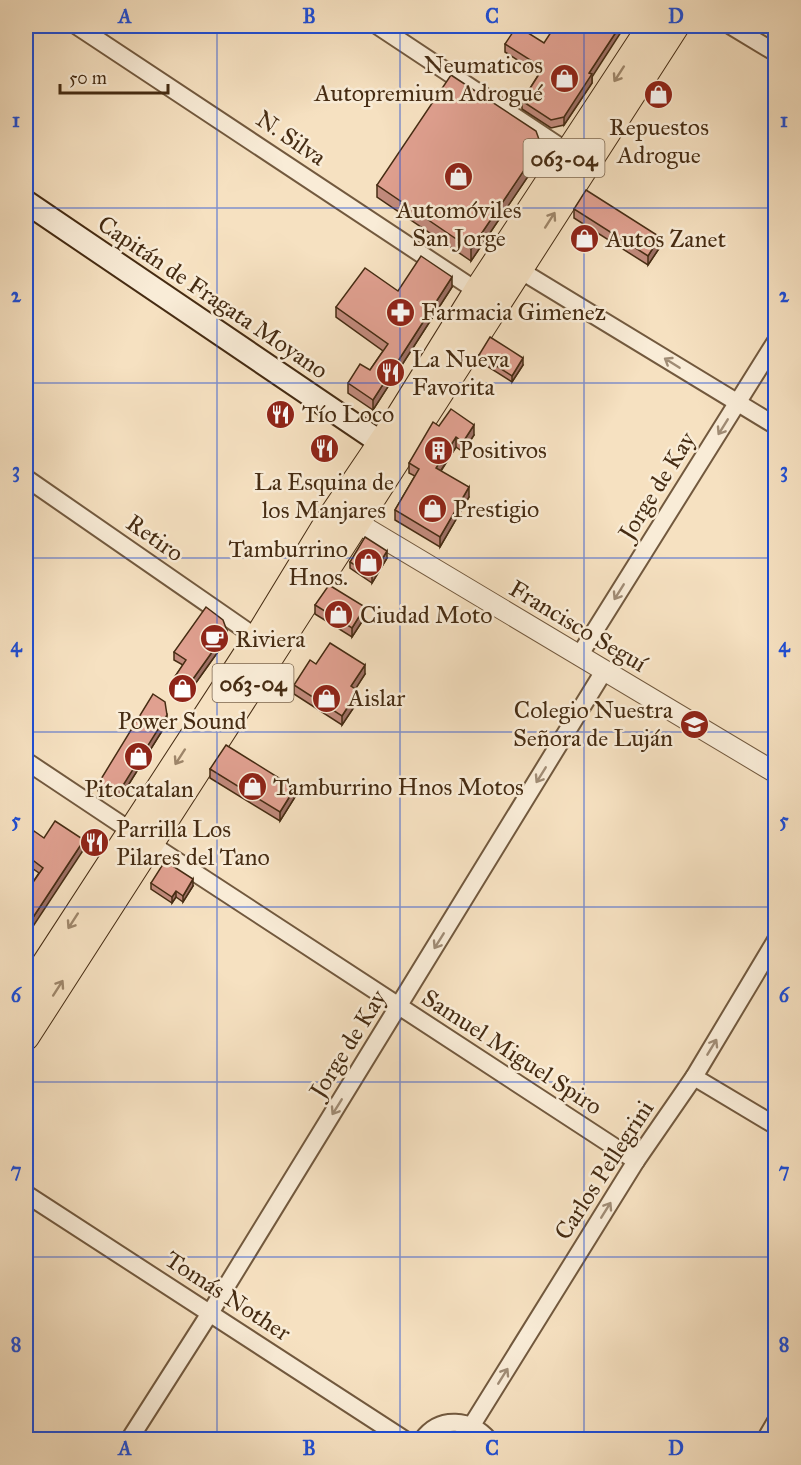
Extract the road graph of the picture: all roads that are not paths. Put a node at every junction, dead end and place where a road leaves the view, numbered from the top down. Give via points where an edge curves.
1 (77, 26) edge
2 (378, 26) edge
3 (651, 26) edge
4 (676, 26) edge
5 (731, 26) edge
6 (776, 53) edge
7 (568, 152) junction
8 (26, 202) edge
9 (518, 269) junction
10 (477, 291) junction
11 (776, 341) edge
12 (737, 403) junction
13 (776, 426) edge
14 (390, 449) junction
15 (26, 478) edge
16 (346, 516) junction
17 (257, 638) junction
18 (579, 656) junction
19 (604, 671) junction
20 (26, 760) edge
21 (776, 773) edge
22 (141, 838) junction
23 (776, 940) edge
24 (26, 993) edge
25 (399, 1007) junction
26 (26, 1036) edge
27 (694, 1077) junction
28 (776, 1126) edge
29 (636, 1161) junction
30 (26, 1194) edge
31 (210, 1313) junction
32 (776, 1421) edge
33 (472, 1425) junction
34 (129, 1440) edge
35 (405, 1440) edge
36 (422, 1440) edge
37 (489, 1440) edge
38 (765, 1440) edge

1 - 10 street, N. Silva
2 - 7 street
3 -> 7 main road, 063-04
9 -> 4 main road, 063-04
5 - 6 street
7 - 10 main road, 063-04
8 - 14 main road, Capitán de Fragata Moyano
12 -> 9 street
9 - 14 main road, 063-04
10 - 14 main road, 063-04 via 400,415
11 - 12 street, Jorge de Kay
12 - 13 street
12 -> 18 street, Jorge de Kay
14 - 16 main road, 063-04
15 - 17 street, Retiro
16 - 17 main road, 063-04
16 - 18 street, Francisco Seguí
16 - 22 main road, 063-04
17 -> 22 main road, 063-04
18 - 19 street, Francisco Seguí
19 - 21 street, Francisco Seguí
19 -> 25 street, Jorge de Kay
20 - 22 street, Samuel Miguel Spiro
22 -> 24 main road, 063-04
22 - 25 street, Samuel Miguel Spiro
26 -> 22 main road, 063-04
27 -> 23 street, Carlos Pellegrini
25 - 29 street, Samuel Miguel Spiro
25 -> 31 street, Jorge de Kay
27 - 28 street
27 - 29 street, Carlos Pellegrini
33 -> 29 street, Carlos Pellegrini
30 - 31 street, Tomás Nother
31 - 34 street, Jorge de Kay
31 - 35 street, Tomás Nother
32 - 38 street
33 - 36 street via 446,1423
33 - 37 street

